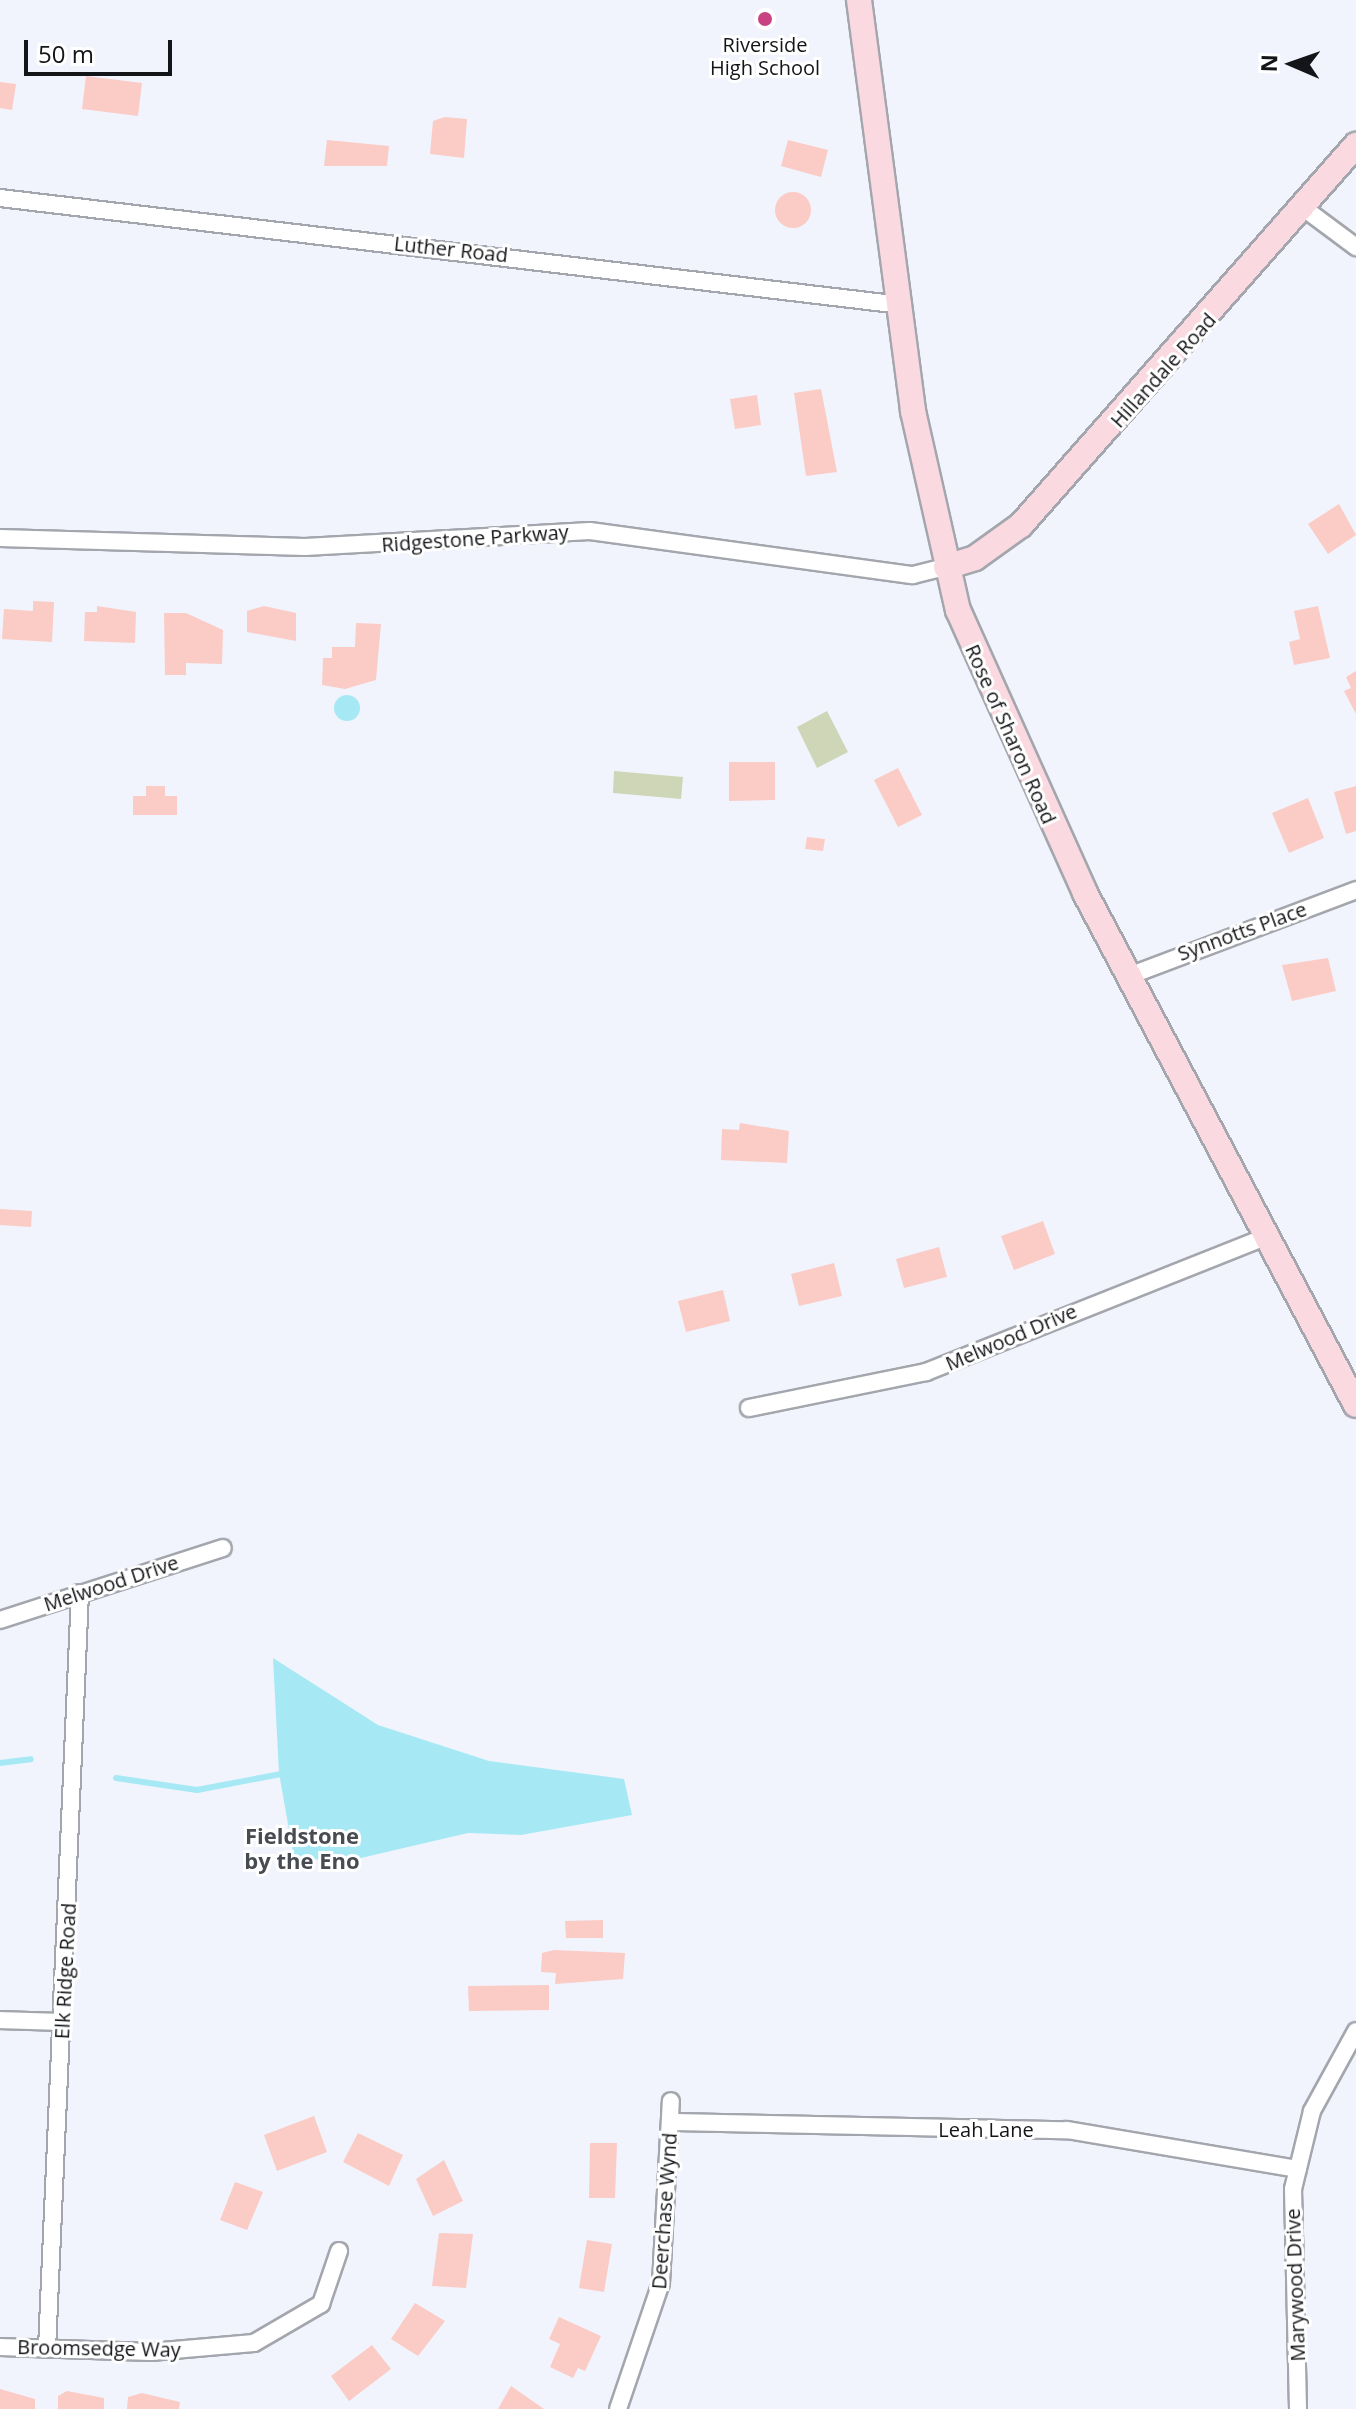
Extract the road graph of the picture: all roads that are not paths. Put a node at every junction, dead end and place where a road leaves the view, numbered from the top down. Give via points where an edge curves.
1 (859, 0) edge
2 (1356, 145) edge
3 (0, 198) edge
4 (1305, 209) junction
5 (1356, 247) edge
6 (901, 305) junction
7 (0, 538) edge
8 (946, 567) junction
9 (1356, 890) edge
10 (1129, 976) junction
11 (1265, 1237) junction
12 (1356, 1405) edge
13 (749, 1408) dead end
14 (223, 1548) dead end
15 (80, 1593) junction
16 (0, 1620) edge
17 (0, 2020) edge
18 (62, 2022) junction
19 (1356, 2031) edge
20 (671, 2101) dead end
21 (671, 2122) junction
22 (1298, 2169) junction
23 (339, 2251) dead end
24 (0, 2347) edge
25 (47, 2349) junction
26 (618, 2409) edge
27 (1298, 2409) edge

1 - 6 street, Rose of Sharon Road
2 - 4 street, Hillandale Road
3 - 6 street, Luther Road
4 - 5 street
4 - 8 street, Hillandale Road via 1021,525 975,558
6 - 8 street, Rose of Sharon Road via 925,482
7 - 8 street, Ridgestone Parkway via 305,547 590,531 913,575
8 - 10 street, Rose of Sharon Road via 993,701
9 - 10 street, Synnotts Place
10 - 11 street, Rose of Sharon Road
11 - 12 street, Rose of Sharon Road
11 - 13 street, Melwood Drive via 926,1372
14 - 15 street, Melwood Drive
15 - 16 street, Melwood Drive
15 - 18 street, Elk Ridge Road
17 - 18 street
18 - 25 street, Elk Ridge Road
19 - 22 street, Marywood Drive via 1321,2089
20 - 21 street, Deerchase Wynd
21 - 22 street, Leah Lane via 1067,2130
21 - 26 street, Deerchase Wynd via 661,2283
22 - 27 street, Marywood Drive via 1289,2229
23 - 25 street, Broomsedge Way via 321,2304 254,2343 151,2352
24 - 25 street, Broomsedge Way

